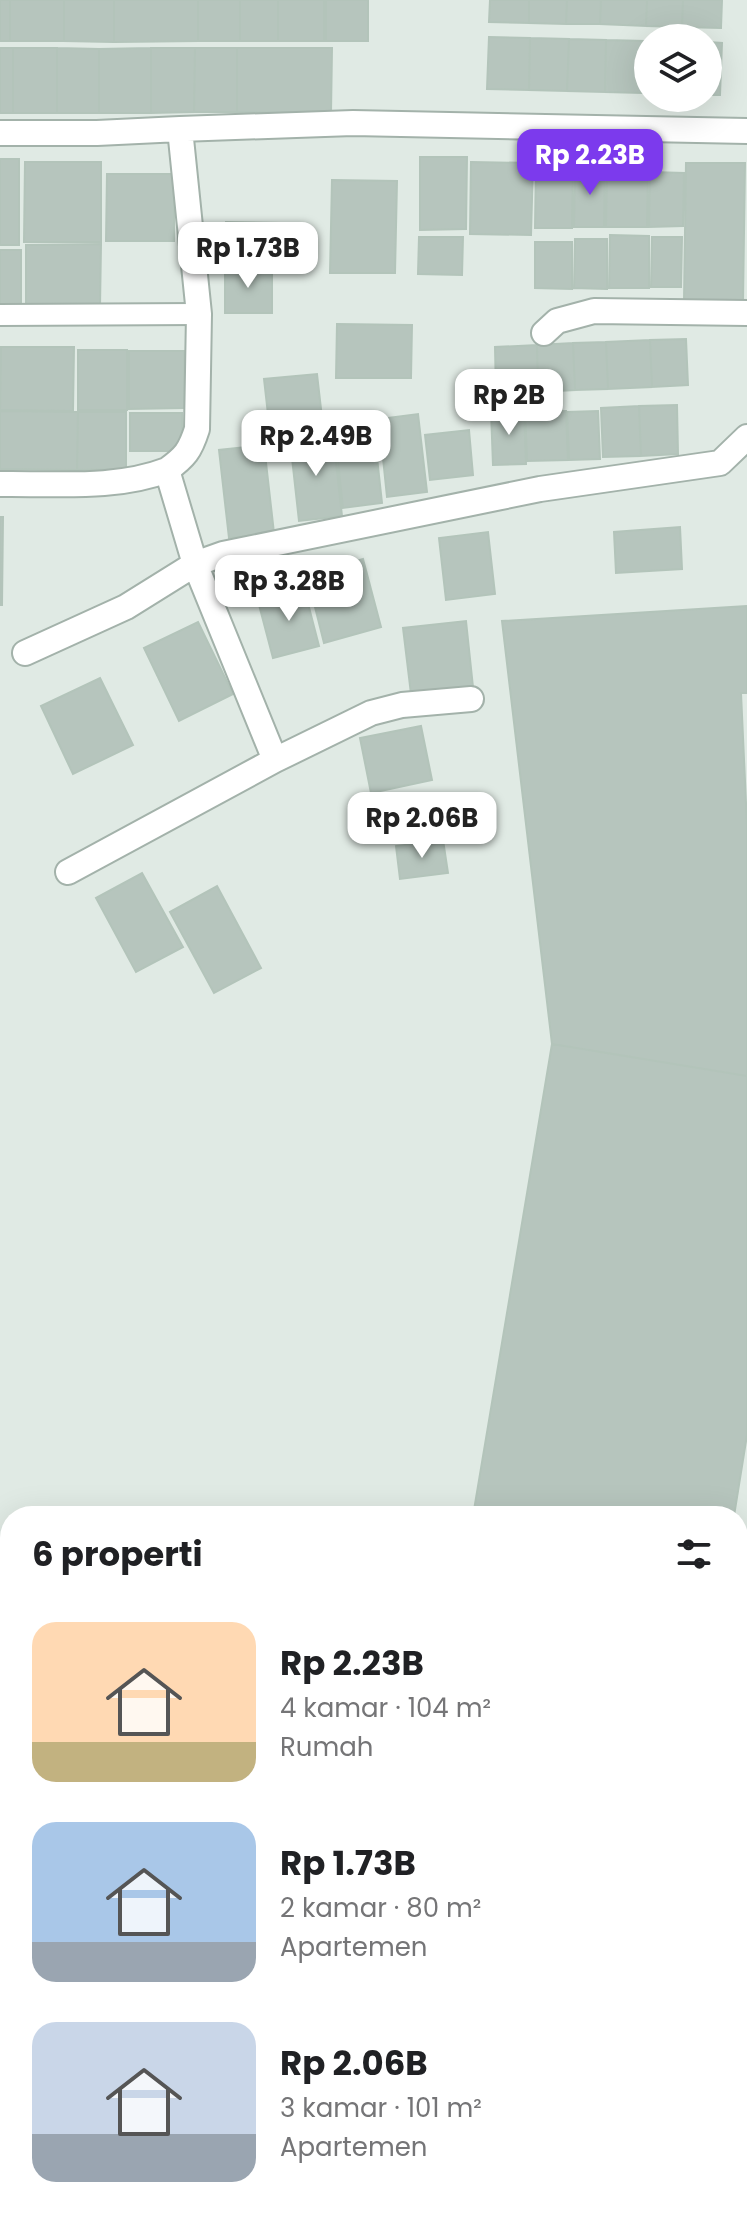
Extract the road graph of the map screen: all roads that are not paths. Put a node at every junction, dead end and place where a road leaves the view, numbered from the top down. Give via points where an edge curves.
1 (180, 129) junction
2 (747, 131) edge
3 (0, 133) edge
4 (747, 313) edge
5 (199, 314) junction
6 (0, 315) edge
7 (544, 333) dead end
8 (747, 437) edge
9 (167, 470) junction
10 (0, 484) edge
11 (195, 564) junction
12 (25, 653) dead end
13 (471, 699) dead end
14 (275, 760) junction
15 (68, 872) dead end

1 - 2 street via 353,123
1 - 3 street
1 - 5 street
4 - 7 street via 594,311 557,321
5 - 6 lane
5 - 9 street via 197,429 192,446
8 - 11 street via 720,463 511,495
9 - 10 street via 119,482
9 - 11 street
11 - 12 street via 126,607
11 - 14 street
13 - 14 street via 371,713
14 - 15 street

